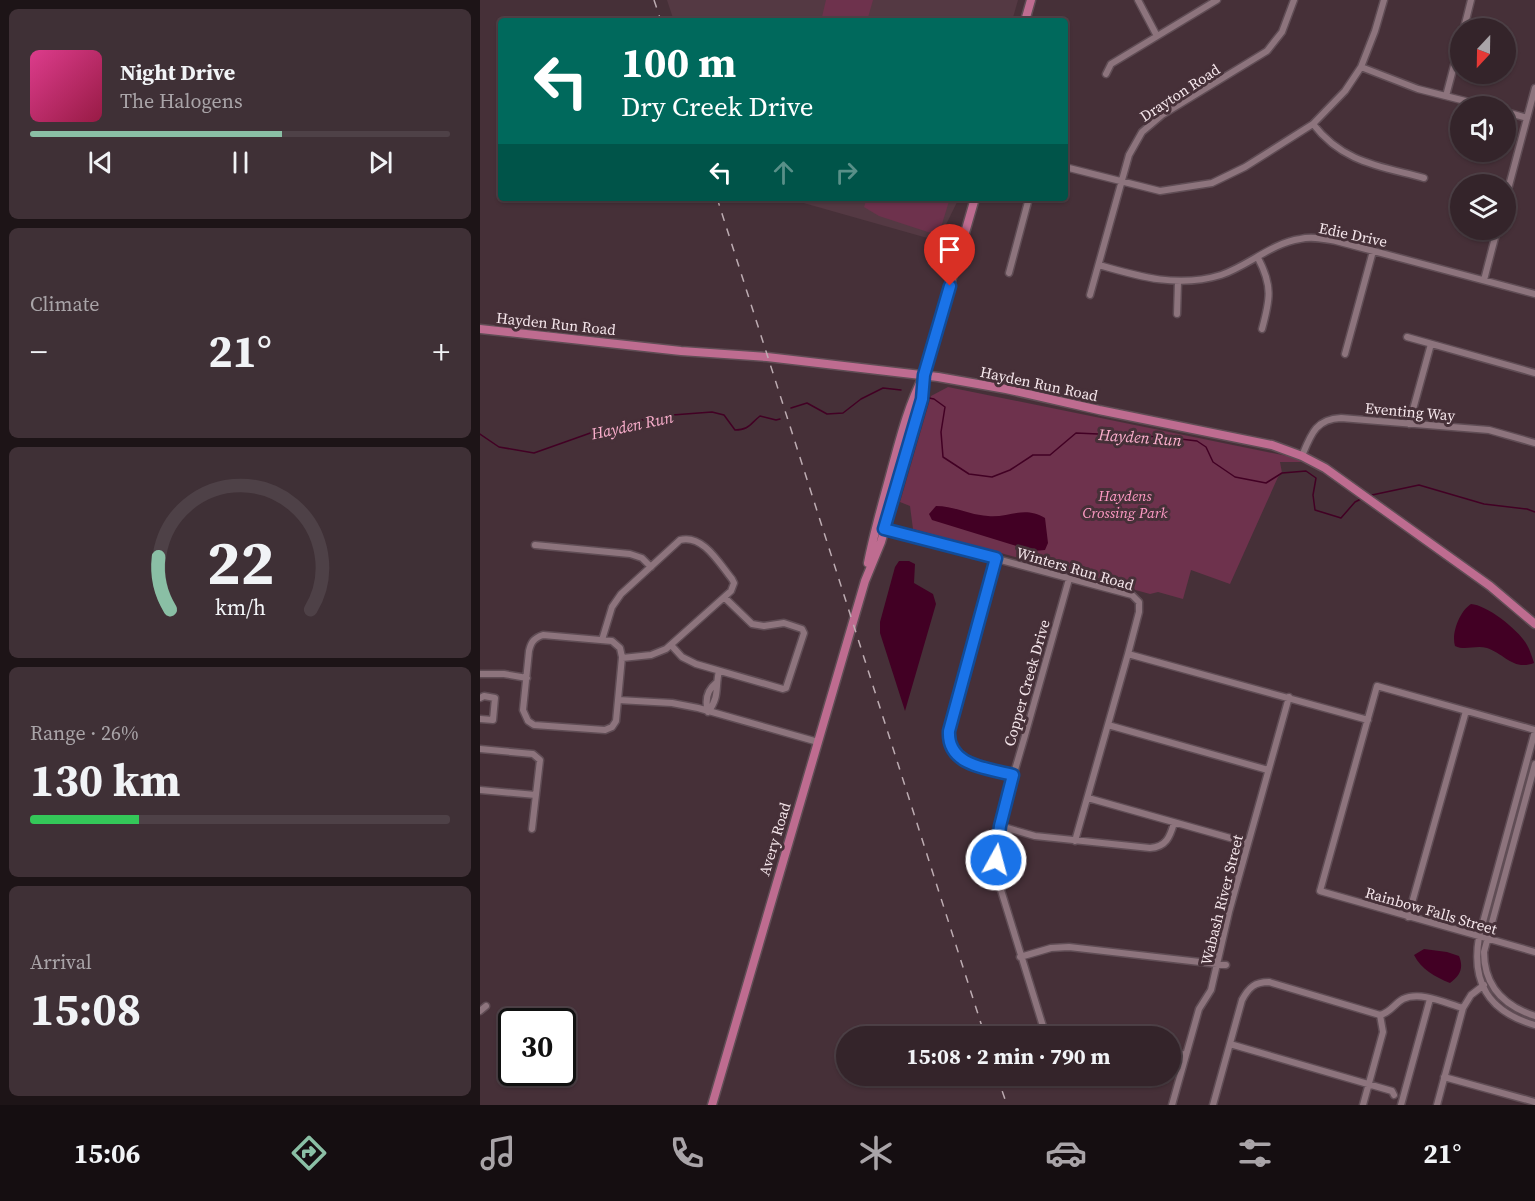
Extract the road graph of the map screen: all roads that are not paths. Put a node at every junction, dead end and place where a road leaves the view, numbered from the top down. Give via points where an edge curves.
1 (1031, 0) edge
2 (1137, 0) edge
3 (1217, 0) edge
4 (1294, 0) edge
5 (1384, 0) edge
6 (1471, 0) edge
7 (1026, 18) edge
8 (1466, 18) edge
9 (1157, 36) junction
10 (1361, 67) junction
11 (1106, 74) dead end
12 (1450, 81) edge
13 (1535, 88) edge
14 (1446, 96) junction
15 (1450, 97) edge
16 (1516, 115) edge
17 (1527, 118) junction
18 (1313, 124) junction
19 (1068, 168) edge
20 (1512, 174) edge
21 (1424, 178) dead end
22 (1121, 182) junction
23 (974, 201) edge
24 (1028, 201) edge
25 (1494, 240) edge
26 (1373, 251) junction
27 (1258, 258) junction
28 (1099, 265) junction
29 (1009, 273) dead end
30 (1484, 280) junction
31 (1178, 282) junction
32 (1535, 294) edge
33 (1090, 295) dead end
34 (1178, 314) dead end
35 (480, 329) edge
36 (1262, 329) dead end
37 (1407, 337) dead end
38 (1431, 344) junction
39 (1345, 354) dead end
40 (1535, 373) edge
41 (924, 375) junction
42 (1409, 424) junction
43 (1535, 443) edge
44 (1302, 456) junction
45 (884, 529) junction
46 (535, 545) dead end
47 (996, 558) junction
48 (651, 567) junction
49 (1069, 579) junction
50 (865, 581) junction
51 (725, 598) junction
52 (1535, 624) edge
53 (602, 640) junction
54 (671, 645) junction
55 (1128, 654) junction
56 (622, 658) junction
57 (719, 671) junction
58 (480, 674) edge
59 (527, 678) junction
60 (480, 698) edge
61 (1289, 698) junction
62 (618, 700) junction
63 (1466, 711) junction
64 (708, 712) junction
65 (480, 718) edge
66 (1368, 720) junction
67 (1108, 725) junction
68 (1535, 730) edge
69 (818, 742) junction
70 (480, 749) edge
71 (1535, 764) edge
72 (1268, 771) junction
73 (1013, 775) junction
74 (480, 790) edge
75 (536, 795) junction
76 (1088, 798) junction
77 (1174, 823) junction
78 (1000, 826) junction
79 (532, 829) dead end
80 (1075, 841) junction
81 (1248, 843) junction
82 (1408, 917) junction
83 (1479, 937) junction
84 (1486, 939) junction
85 (1535, 952) edge
86 (1020, 957) junction
87 (1218, 964) junction
88 (1226, 965) dead end
89 (1490, 981) junction
90 (1483, 986) junction
91 (1430, 999) junction
92 (486, 1006) dead end
93 (1463, 1008) junction
94 (480, 1011) edge
95 (1534, 1013) edge
96 (1380, 1015) junction
97 (1535, 1025) edge
98 (1043, 1026) edge
99 (1230, 1044) junction
100 (1181, 1054) edge
101 (1186, 1055) junction
102 (1444, 1077) junction
103 (1369, 1084) junction
104 (1394, 1095) dead end
105 (1535, 1102) edge
106 (712, 1105) edge
107 (1172, 1105) edge
108 (1214, 1105) edge
109 (1363, 1105) edge
110 (1401, 1105) edge
111 (1437, 1105) edge

1 - 7 main road
2 - 9 street
3 - 9 street
4 - 22 street, Drayton Road via 1282,32 1267,51 1162,115 1142,132 1134,143
5 - 10 street
6 - 8 street
9 - 11 street via 1111,64
10 - 14 street via 1395,82
10 - 18 street via 1345,91
12 - 14 street
13 - 17 street
14 - 15 street
16 - 17 street
17 - 20 street
18 - 21 street via 1330,143 1358,160
18 - 22 street via 1212,183 1160,190
19 - 22 street
22 - 28 street, Drayton Road
23 - 41 main road, Avery Road
24 - 29 street
25 - 30 street
26 - 27 street, Edie Drive via 1324,239 1300,238
26 - 30 street, Edie Drive
26 - 39 street
27 - 31 street, Edie Drive via 1220,275
27 - 36 street via 1270,286
28 - 31 street, Edie Drive
28 - 33 street, Drayton Road
30 - 32 street, Edie Drive
31 - 34 street
35 - 41 main road, Hayden Run Road
37 - 38 street
38 - 40 street
38 - 42 street
41 - 44 main road, Hayden Run Road via 1272,445
41 - 45 main road, Avery Road via 922,399
41 - 50 main road, Avery Road via 906,418 872,540
42 - 43 street, Eventing Way via 1490,430
42 - 44 street, Eventing Way via 1330,418 1316,427
44 - 52 main road, Hayden Run Road via 1325,468 1491,586
45 - 47 street, Winters Run Road
45 - 50 main road, Avery Road
46 - 48 street via 630,554
47 - 49 street, Winters Run Road
47 - 73 street via 948,740 954,753 966,762
48 - 51 street via 680,540 702,543 734,583
48 - 53 street via 612,607
49 - 55 street, Winters Run Road via 1132,595 1139,602
49 - 73 street, Copper Creek Drive
50 - 69 main road, Avery Road
51 - 54 street
51 - 57 street via 752,624 784,623 804,633 788,686 783,689
53 - 56 street via 617,644
53 - 59 street via 536,637 531,642
54 - 56 street via 651,655
54 - 57 street via 689,661
55 - 61 street
55 - 67 street
56 - 62 street
57 - 64 street via 705,702
58 - 59 street
59 - 62 street via 523,710 534,725 608,729 616,721
60 - 65 street via 495,698 493,720
61 - 66 street
61 - 72 street, Wabash River Street
62 - 64 street via 672,704
63 - 66 street via 1377,686
63 - 68 street
63 - 82 street
64 - 69 street
66 - 82 street, Rainbow Falls Street via 1320,891
67 - 72 street
67 - 76 street
68 - 83 street
69 - 106 main road, Avery Road
70 - 75 street via 533,754 540,760
71 - 84 street
72 - 81 street, Wabash River Street
73 - 78 street, Copper Creek Drive
74 - 75 street
75 - 79 street
76 - 77 street
76 - 80 street
77 - 80 street via 1168,840 1156,848
77 - 81 street
78 - 80 street
78 - 86 street, Copper Creek Drive via 996,874
81 - 87 street, Wabash River Street
82 - 83 street, Rainbow Falls Street
83 - 84 street, Rainbow Falls Street
83 - 90 street via 1476,960
84 - 85 street, Rainbow Falls Street
84 - 89 street via 1484,961
86 - 87 street via 1051,948 1070,948
86 - 98 street, Copper Creek Drive
87 - 88 street
87 - 101 street, Wabash River Street
89 - 90 street
89 - 95 street via 1512,1006
90 - 93 street
90 - 97 street via 1509,1015
91 - 93 street
91 - 96 street via 1411,996
91 - 110 street
92 - 94 street
93 - 102 street
96 - 99 street via 1269,982 1254,984 1242,1000
96 - 103 street via 1383,1032
99 - 103 street
99 - 108 street
100 - 101 street
101 - 107 street, Wabash River Street
102 - 105 street
102 - 111 street
103 - 104 street
103 - 109 street

